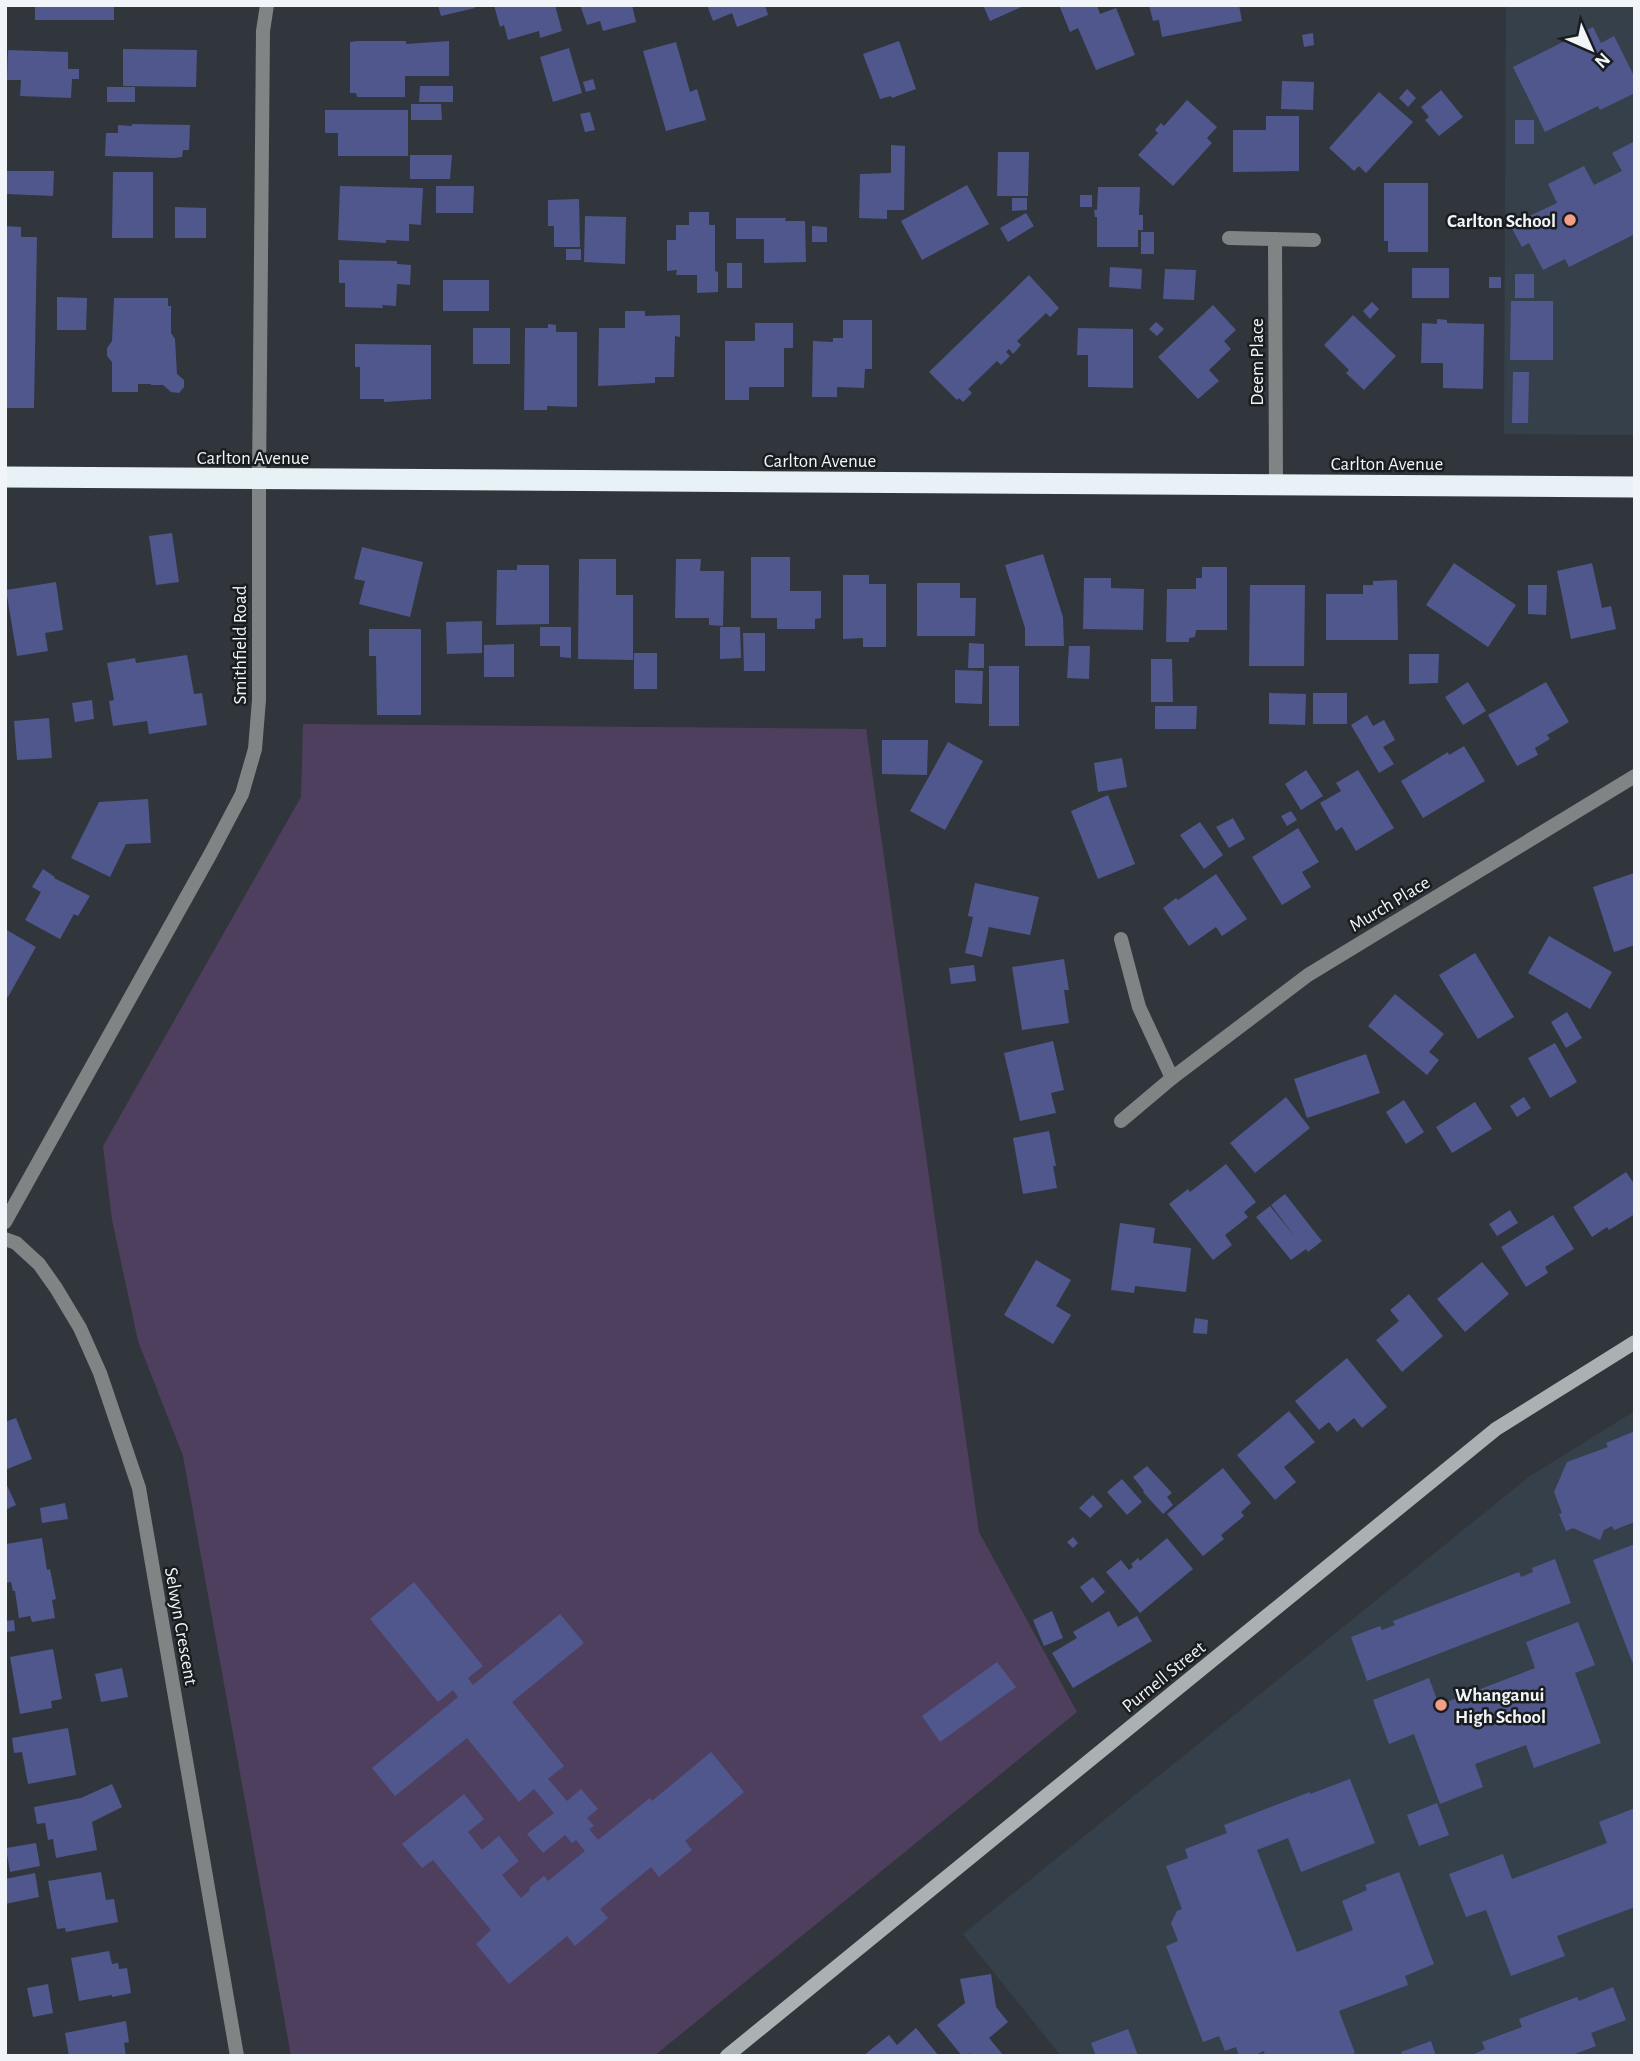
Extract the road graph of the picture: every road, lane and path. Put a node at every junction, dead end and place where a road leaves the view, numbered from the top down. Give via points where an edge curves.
1 (267, 5) edge
2 (1228, 238) dead end
3 (1275, 239) junction
4 (1314, 240) dead end
5 (5, 478) edge
6 (259, 480) junction
7 (1276, 485) junction
8 (1635, 487) edge
9 (1635, 776) edge
10 (1121, 939) dead end
11 (1172, 1078) junction
12 (1121, 1121) dead end
13 (5, 1222) edge
14 (5, 1239) edge
15 (1635, 1342) edge
16 (237, 2056) edge
17 (727, 2056) edge

1 - 6 street, Smithfield Road via 263,30
2 - 3 street
3 - 4 street
3 - 7 street, Deem Place
5 - 6 highway, Carlton Avenue
6 - 7 highway, Carlton Avenue
6 - 13 street, Smithfield Road via 260,700 255,748 242,794
7 - 8 highway, Carlton Avenue
9 - 11 street, Murch Place via 1308,975
10 - 11 street via 1139,1007
11 - 12 street, Murch Place
14 - 16 street, Selwyn Crescent via 39,1264 80,1328 139,1488
15 - 17 main road, Purnell Street via 1496,1429

